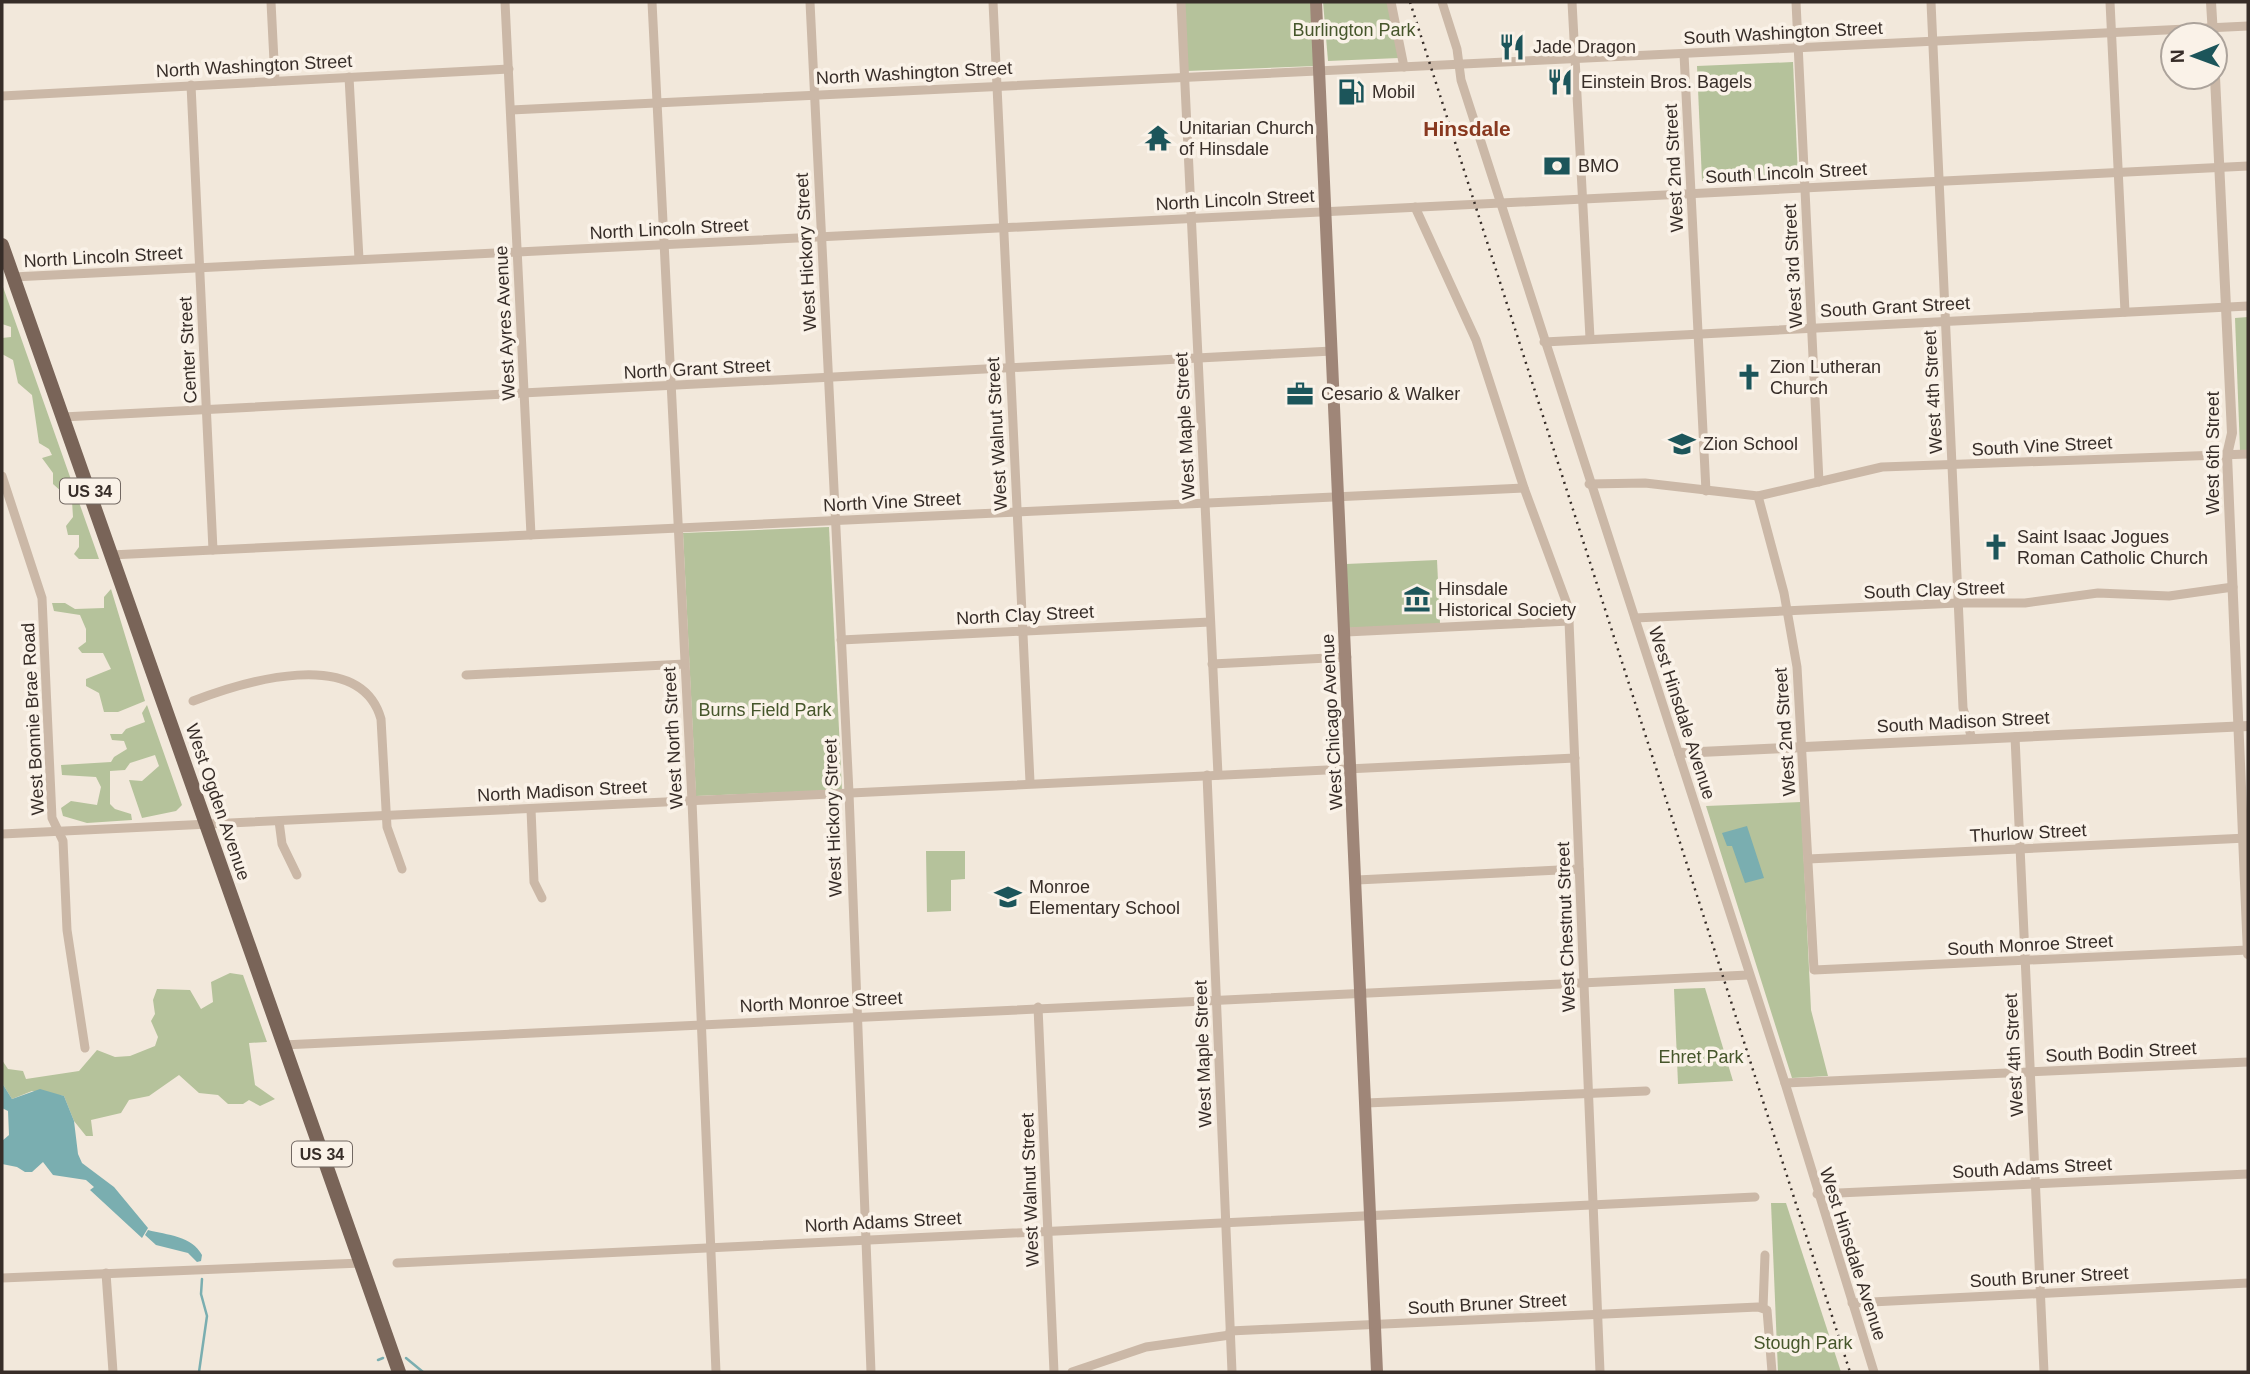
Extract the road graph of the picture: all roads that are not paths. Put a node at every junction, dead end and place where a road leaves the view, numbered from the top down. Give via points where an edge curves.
1 (271, 2) edge
2 (505, 2) edge
3 (652, 2) edge
4 (810, 2) edge
5 (993, 2) edge
6 (1181, 2) edge
7 (1316, 2) edge
8 (1391, 2) edge
9 (1442, 2) edge
10 (1572, 2) edge
11 (1796, 2) edge
12 (1931, 2) edge
13 (2110, 2) edge
14 (2211, 2) edge
15 (2212, 21) edge
16 (2248, 26) edge
17 (2229, 29) edge
18 (2159, 32) edge
19 (2112, 33) junction
20 (1933, 41) junction
21 (1799, 48) junction
22 (1684, 54) junction
23 (1575, 59) junction
24 (1459, 65) junction
25 (1404, 67) junction
26 (509, 69) junction
27 (1319, 70) junction
28 (1184, 75) junction
29 (349, 77) junction
30 (275, 81) junction
31 (191, 85) junction
32 (997, 85) junction
33 (2216, 91) edge
34 (814, 94) junction
35 (2, 96) edge
36 (657, 102) junction
37 (510, 110) junction
38 (2248, 166) edge
39 (2219, 167) junction
40 (2118, 172) junction
41 (1939, 181) junction
42 (1805, 187) junction
43 (1691, 194) junction
44 (1582, 198) junction
45 (1500, 203) junction
46 (1415, 207) junction
47 (1326, 212) junction
48 (1191, 218) junction
49 (1003, 228) junction
50 (821, 237) junction
51 (2, 244) edge
52 (664, 245) junction
53 (517, 252) junction
54 (359, 259) junction
55 (200, 268) junction
56 (13, 277) junction
57 (2248, 306) edge
58 (2226, 307) junction
59 (2125, 312) junction
60 (1946, 321) junction
61 (1812, 327) junction
62 (1699, 333) junction
63 (1590, 338) junction
64 (1544, 342) junction
65 (1332, 351) junction
66 (1198, 358) junction
67 (1010, 367) junction
68 (828, 379) junction
69 (671, 386) junction
70 (523, 393) junction
71 (207, 410) junction
72 (63, 417) junction
73 (2248, 454) edge
74 (2227, 455) junction
75 (1952, 466) junction
76 (2, 476) edge
77 (1819, 482) junction
78 (1589, 484) junction
79 (1524, 488) junction
80 (4, 490) edge
81 (1706, 491) junction
82 (1339, 496) junction
83 (1758, 496) junction
84 (1205, 503) junction
85 (1017, 512) junction
86 (835, 520) junction
87 (678, 528) junction
88 (531, 535) junction
89 (214, 550) junction
90 (111, 555) junction
91 (2234, 587) junction
92 (1958, 603) junction
93 (1788, 610) junction
94 (1635, 618) junction
95 (1569, 621) junction
96 (1210, 622) junction
97 (1023, 631) junction
98 (1346, 632) junction
99 (841, 640) junction
100 (1347, 657) junction
101 (685, 664) junction
102 (1212, 664) junction
103 (466, 675) dead end
104 (193, 701) dead end
105 (2244, 726) edge
106 (2015, 737) junction
107 (1972, 739) junction
108 (1803, 747) junction
109 (1679, 753) junction
110 (1575, 758) junction
111 (1352, 768) junction
112 (1207, 775) junction
113 (1218, 775) junction
114 (1030, 782) junction
115 (849, 793) junction
116 (692, 801) junction
117 (530, 808) junction
118 (386, 816) junction
119 (279, 821) junction
120 (205, 823) junction
121 (59, 831) junction
122 (2, 834) edge
123 (2246, 838) edge
124 (2020, 849) junction
125 (1808, 859) junction
126 (402, 869) dead end
127 (1579, 869) junction
128 (297, 875) dead end
129 (1357, 880) junction
130 (542, 898) dead end
131 (2248, 952) edge
132 (2025, 960) junction
133 (1814, 970) joint
134 (1748, 975) junction
135 (1584, 981) junction
136 (1361, 991) junction
137 (1216, 999) junction
138 (1038, 1007) junction
139 (856, 1017) junction
140 (701, 1024) junction
141 (283, 1045) junction
142 (85, 1048) dead end
143 (2248, 1062) edge
144 (2030, 1072) junction
145 (1785, 1083) junction
146 (1646, 1091) dead end
147 (1588, 1093) junction
148 (1366, 1103) junction
149 (2248, 1174) edge
150 (2035, 1184) junction
151 (1817, 1194) junction
152 (1755, 1198) dead end
153 (1593, 1205) junction
154 (1370, 1215) junction
155 (1225, 1222) junction
156 (1047, 1230) junction
157 (864, 1239) junction
158 (710, 1245) junction
159 (1765, 1255) dead end
160 (361, 1263) junction
161 (397, 1263) dead end
162 (106, 1273) junction
163 (2, 1278) edge
164 (2248, 1283) edge
165 (2040, 1293) junction
166 (1852, 1303) junction
167 (1765, 1309) junction
168 (1597, 1314) junction
169 (1375, 1324) junction
170 (1230, 1333) junction
171 (113, 1372) edge
172 (399, 1372) edge
173 (716, 1372) edge
174 (871, 1372) edge
175 (1054, 1372) edge
176 (1072, 1372) edge
177 (1232, 1372) edge
178 (1377, 1372) edge
179 (1600, 1372) edge
180 (1772, 1372) edge
181 (1874, 1372) edge
182 (2044, 1372) edge

1 - 30 street
2 - 26 street, West Ayres Avenue
3 - 36 street, West North Street
4 - 34 street, West Hickory Street
5 - 32 street, West Walnut Street
6 - 28 street, West Maple Street
7 - 27 main road, West Chicago Avenue
8 - 25 street
9 - 24 street, West Hinsdale Avenue
10 - 23 street
11 - 21 street, West 3rd Street
12 - 20 street, West 4th Street
13 - 19 street
14 - 15 street
16 - 17 street, South Washington Street
18 - 19 street, South Washington Street
19 - 20 street, South Washington Street
19 - 40 street
20 - 21 street, South Washington Street
20 - 41 street, West 4th Street
21 - 22 street, South Washington Street
21 - 42 street, West 3rd Street
22 - 23 street, South Washington Street
22 - 43 street, West 2nd Street
23 - 24 street, South Washington Street
23 - 44 street
24 - 25 street, South Washington Street
24 - 45 street, West Hinsdale Avenue
25 - 27 street, South Washington Street
26 - 29 street, North Washington Street
26 - 37 street, West Ayres Avenue
27 - 28 street, North Washington Street
27 - 47 main road, West Chicago Avenue
28 - 32 street, North Washington Street
28 - 48 street, West Maple Street
29 - 30 street, North Washington Street
29 - 54 street
30 - 31 street, North Washington Street
31 - 35 street, North Washington Street
31 - 55 street, Center Street
32 - 34 street, North Washington Street
32 - 49 street, West Walnut Street
33 - 39 street, West 6th Street
34 - 36 street, North Washington Street
34 - 50 street, West Hickory Street
36 - 37 street, North Washington Street
36 - 52 street, West North Street
37 - 53 street, West Ayres Avenue
38 - 39 street, South Lincoln Street
39 - 40 street, South Lincoln Street
39 - 58 street, West 6th Street
40 - 41 street, South Lincoln Street
40 - 59 street
41 - 42 street, South Lincoln Street
41 - 60 street, West 4th Street
42 - 43 street, South Lincoln Street
42 - 61 street, West 3rd Street
43 - 44 street, South Lincoln Street
43 - 62 street, West 2nd Street
44 - 45 street, South Lincoln Street
44 - 63 street
45 - 46 street, South Lincoln Street
45 - 64 street, West Hinsdale Avenue
46 - 47 street, South Lincoln Street
46 - 79 street, West Chestnut Street via 1476,341
47 - 48 street, North Lincoln Street
47 - 65 main road, West Chicago Avenue
48 - 49 street, North Lincoln Street
48 - 66 street, West Maple Street
49 - 50 street, North Lincoln Street
49 - 67 street, West Walnut Street
50 - 52 street, North Lincoln Street
50 - 68 street, West Hickory Street
51 - 56 main road, West Ogden Avenue / US 34
52 - 53 street, North Lincoln Street
52 - 69 street, West North Street
53 - 54 street, North Lincoln Street
53 - 70 street, West Ayres Avenue
54 - 55 street, North Lincoln Street
55 - 56 street, North Lincoln Street
55 - 71 street, Center Street
56 - 72 main road, West Ogden Avenue / US 34
57 - 58 street, South Grant Street
58 - 59 street, South Grant Street
58 - 74 street, West 6th Street via 2232,433
59 - 60 street, South Grant Street
60 - 61 street, South Grant Street
60 - 75 street, West 4th Street
61 - 62 street, South Grant Street
61 - 77 street, West 3rd Street
62 - 63 street, South Grant Street
62 - 81 street, West 2nd Street
63 - 64 street, South Grant Street
64 - 78 street, West Hinsdale Avenue
65 - 66 street, North Grant Street
65 - 82 main road, West Chicago Avenue
66 - 67 street, North Grant Street
66 - 84 street, West Maple Street
67 - 68 street, North Grant Street
67 - 85 street, West Walnut Street
68 - 69 street, North Grant Street
68 - 86 street, West Hickory Street
69 - 70 street, North Grant Street
69 - 87 street, West North Street
70 - 71 street, North Grant Street
70 - 88 street, West Ayres Avenue
71 - 72 street, North Grant Street
71 - 89 street, Center Street
72 - 90 main road, West Ogden Avenue / US 34
73 - 74 street, South Vine Street
74 - 75 street, South Vine Street
74 - 91 street, West 6th Street
75 - 77 street, South Vine Street via 1882,467
75 - 92 street, West 4th Street
76 - 80 street, West Bonnie Brae Road
77 - 83 street, South Vine Street
78 - 81 street, South Vine Street via 1645,483
78 - 94 street, West Hinsdale Avenue
79 - 82 street
79 - 95 street, West Chestnut Street via 1567,604
80 - 121 street, West Bonnie Brae Road via 42,598 52,818
81 - 83 street, South Vine Street
82 - 84 street, North Vine Street
82 - 98 main road, West Chicago Avenue
83 - 93 street, West 2nd Street
84 - 85 street, North Vine Street
84 - 96 street, West Maple Street
85 - 86 street, North Vine Street
85 - 97 street, West Walnut Street
86 - 87 street, North Vine Street
86 - 99 street, West Hickory Street
87 - 88 street, North Vine Street
87 - 101 street, West North Street
88 - 89 street, North Vine Street
89 - 90 street
90 - 120 main road, West Ogden Avenue / US 34
91 - 92 street, South Clay Street via 2169,596 2098,593 2025,603
91 - 105 street, West 6th Street
92 - 93 street, South Clay Street
92 - 107 street, West 4th Street via 1963,708
93 - 94 street, South Clay Street
93 - 108 street, West 2nd Street
94 - 109 street, West Hinsdale Avenue
95 - 98 street
95 - 110 street, West Chestnut Street
96 - 97 street, North Clay Street
96 - 102 street, West Maple Street
97 - 99 street, North Clay Street
97 - 114 street, West Walnut Street
98 - 100 main road, West Chicago Avenue
99 - 115 street, West Hickory Street
100 - 102 street
100 - 111 main road, West Chicago Avenue
101 - 103 street
101 - 116 street, West North Street
102 - 113 street, West Maple Street
104 - 118 street via 243,684 286,677 334,677 356,684 372,699 381,719
105 - 106 street, South Madison Street
105 - 123 street, West 6th Street
106 - 107 street, South Madison Street
106 - 124 street, West 4th Street
107 - 108 street, South Madison Street
108 - 109 street, South Madison Street
108 - 125 street, West 2nd Street
109 - 134 street, West Hinsdale Avenue
110 - 111 street
110 - 127 street, West Chestnut Street
111 - 113 street
111 - 129 main road, West Chicago Avenue
112 - 113 street, North Madison Street
112 - 114 street, North Madison Street
112 - 137 street, West Maple Street
114 - 115 street, North Madison Street
115 - 116 street, North Madison Street
115 - 139 street, West Hickory Street
116 - 117 street, North Madison Street
116 - 140 street, West North Street
117 - 118 street, North Madison Street
117 - 130 street via 534,882
118 - 119 street, North Madison Street
118 - 126 street
119 - 120 street, North Madison Street
119 - 128 street via 282,844
120 - 121 street, North Madison Street
120 - 141 main road, West Ogden Avenue / US 34
121 - 122 street, North Madison Street
121 - 142 street, West Bonnie Brae Road via 67,930
123 - 124 street, Thurlow Street
123 - 131 street, West 6th Street
124 - 125 street, Thurlow Street
124 - 132 street, West 4th Street
125 - 133 street, West 2nd Street
127 - 129 street
127 - 135 street, West Chestnut Street
129 - 136 main road, West Chicago Avenue
131 - 132 street, South Monroe Street
132 - 133 street, South Monroe Street
132 - 144 street, West 4th Street
134 - 135 street
134 - 145 street, West Hinsdale Avenue
135 - 136 street
135 - 147 street, West Chestnut Street
136 - 137 street, North Monroe Street
136 - 148 main road, West Chicago Avenue
137 - 138 street, North Monroe Street
137 - 155 street, West Maple Street
138 - 139 street, North Monroe Street
138 - 156 street, West Walnut Street
139 - 140 street, North Monroe Street
139 - 157 street, West Hickory Street
140 - 141 street, North Monroe Street
140 - 158 street, West North Street
141 - 160 main road, West Ogden Avenue / US 34
143 - 144 street, South Bodin Street
144 - 145 street, South Bodin Street
144 - 150 street, West 4th Street
145 - 151 street, West Hinsdale Avenue
146 - 147 street
147 - 148 street
147 - 153 street, West Chestnut Street
148 - 154 main road, West Chicago Avenue
149 - 150 street, South Adams Street
150 - 151 street, South Adams Street
150 - 165 street, West 4th Street
151 - 166 street, West Hinsdale Avenue
152 - 153 street
153 - 154 street
153 - 168 street, West Chestnut Street
154 - 155 street, North Adams Street
154 - 169 main road, West Chicago Avenue
155 - 156 street, North Adams Street
155 - 170 street, West Maple Street
156 - 157 street, North Adams Street
156 - 175 street, West Walnut Street
157 - 158 street, North Adams Street
157 - 174 street, West Hickory Street
158 - 161 street, North Adams Street
158 - 173 street, West North Street
159 - 167 street
160 - 162 street
160 - 172 main road, West Ogden Avenue / US 34
162 - 163 street
162 - 171 street
164 - 165 street, South Bruner Street
165 - 166 street, South Bruner Street
165 - 182 street, West 4th Street
166 - 181 street, West Hinsdale Avenue
167 - 168 street, South Bruner Street
167 - 180 street
168 - 169 street, South Bruner Street
168 - 179 street, West Chestnut Street
169 - 170 street, South Bruner Street
169 - 178 main road, West Chicago Avenue
170 - 176 street, South Bruner Street via 1146,1347
170 - 177 street, West Maple Street

